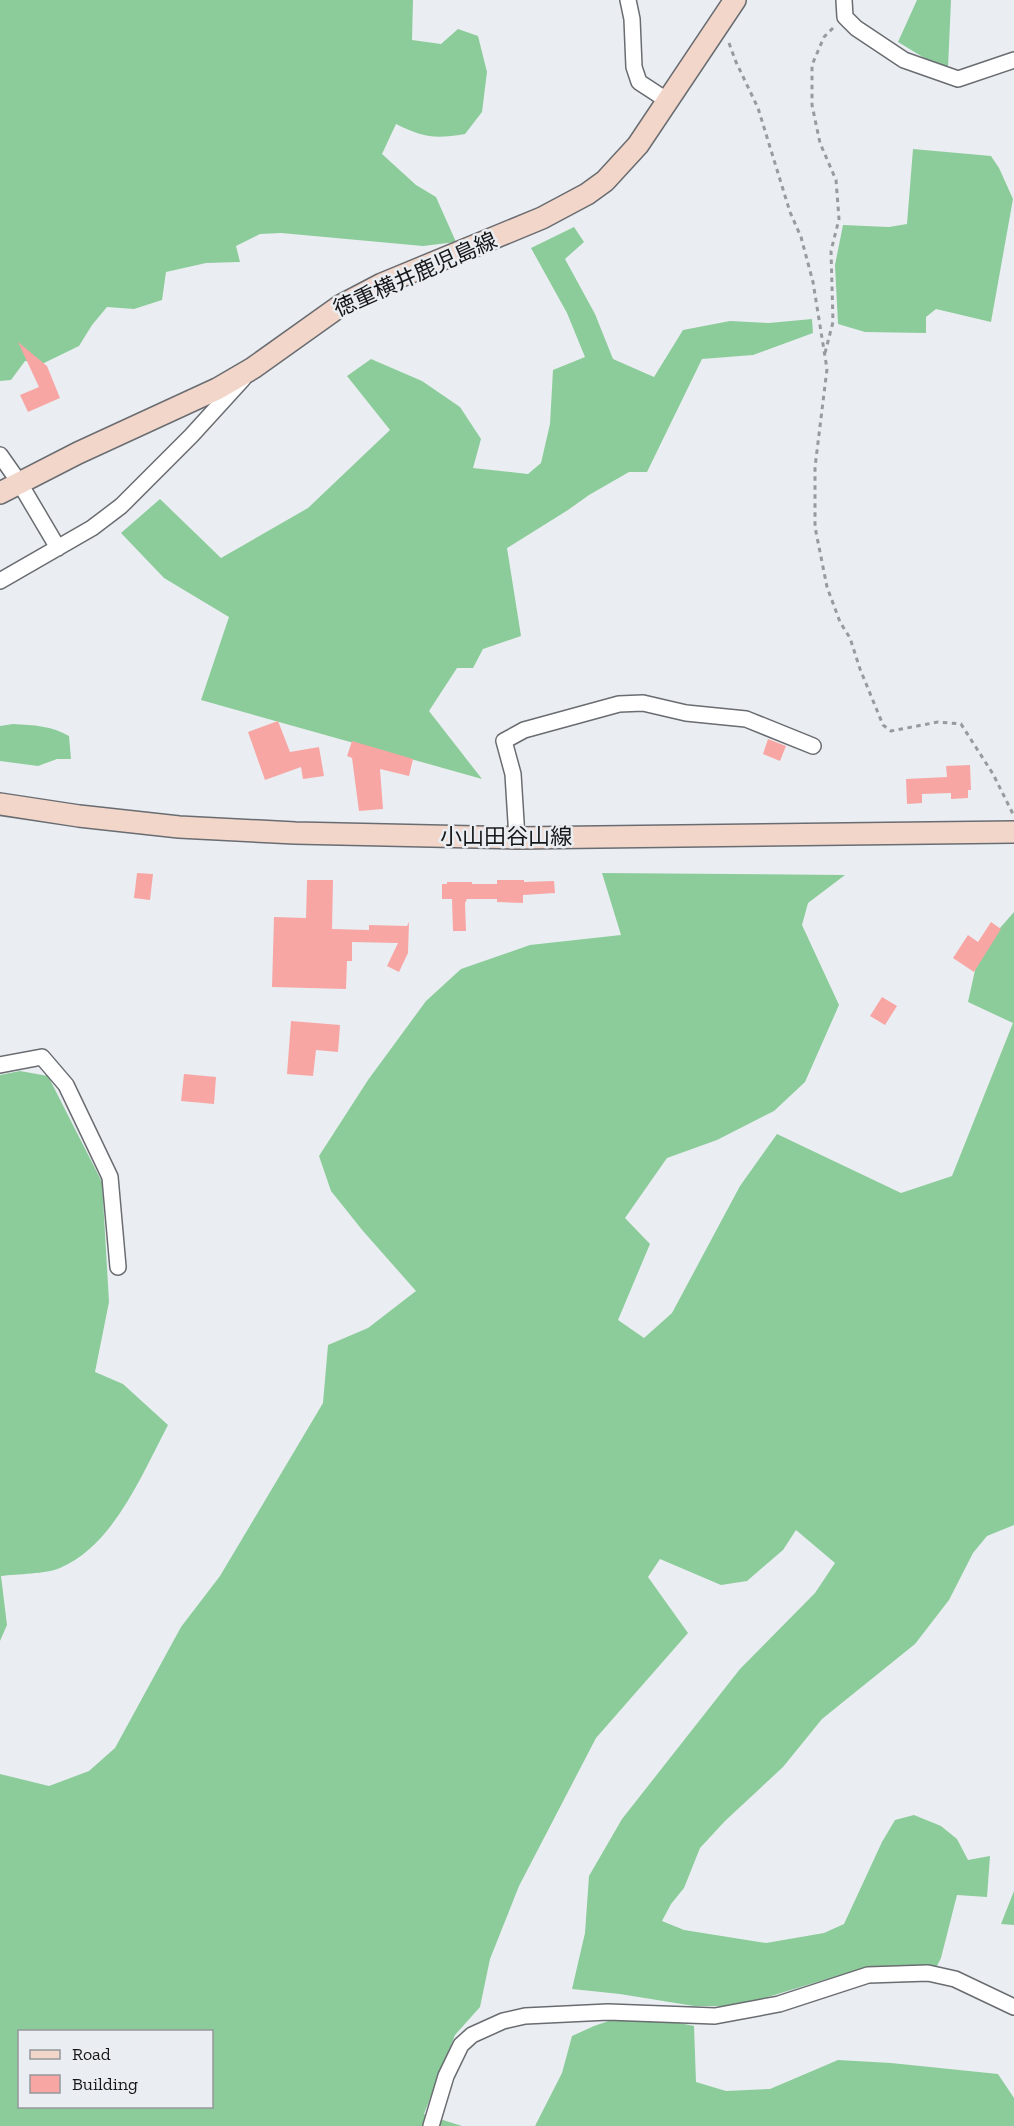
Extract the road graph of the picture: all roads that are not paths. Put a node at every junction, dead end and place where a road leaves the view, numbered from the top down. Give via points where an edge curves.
1 (628, 0) edge
2 (735, 0) edge
3 (844, 0) edge
4 (1014, 60) edge
5 (668, 101) junction
6 (253, 368) junction
7 (0, 455) edge
8 (19, 482) junction
9 (0, 493) edge
10 (58, 549) junction
11 (0, 581) edge
12 (813, 746) dead end
13 (0, 804) edge
14 (1014, 832) edge
15 (517, 838) junction
16 (0, 1065) edge
17 (118, 1267) dead end
18 (1014, 2007) edge
19 (431, 2126) edge

1 - 5 street via 634,67 639,81
2 - 5 main road, 徳重横井鹿児島線
3 - 4 street via 844,17 904,60 958,79
5 - 6 main road, 徳重横井鹿児島線 via 619,168 587,194 542,218 382,284 340,306
6 - 8 main road, 徳重横井鹿児島線 via 217,389
6 - 10 street via 122,506
7 - 8 street
8 - 9 main road, 徳重横井鹿児島線
8 - 10 street
10 - 11 street
12 - 15 street via 746,719 686,713 643,703 619,704 524,730 504,741 513,774
13 - 15 main road, 小山田谷山線 via 179,827
14 - 15 main road, 小山田谷山線
16 - 17 street via 42,1057 66,1085 110,1177
18 - 19 street via 955,1978 928,1973 868,1975 779,2004 715,2016 608,2012 525,2016 472,2035 461,2045 446,2076

